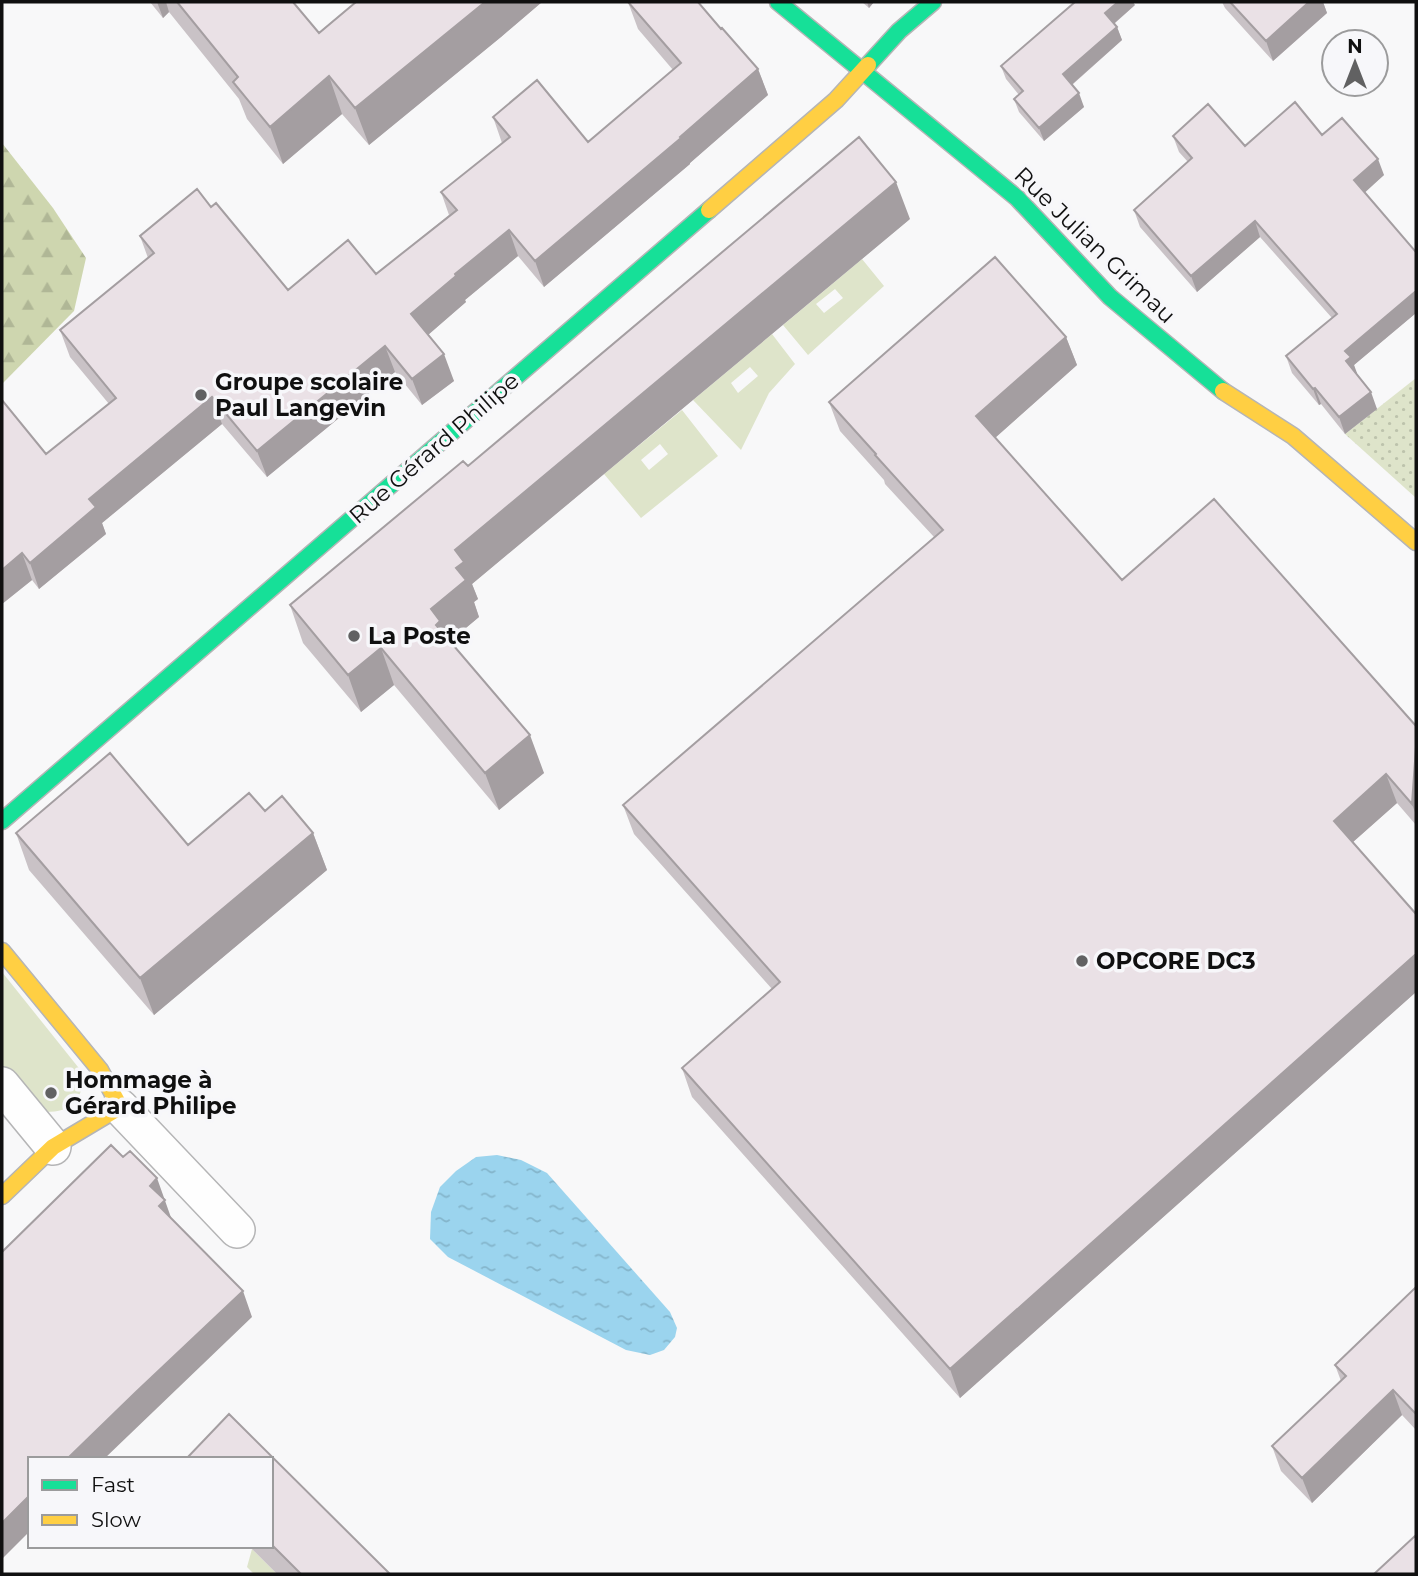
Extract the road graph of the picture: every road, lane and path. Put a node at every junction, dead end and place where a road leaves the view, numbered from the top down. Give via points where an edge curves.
1 (778, 2) edge
2 (933, 2) edge
3 (863, 71) junction
4 (1416, 542) edge
5 (2, 821) edge
6 (2, 951) edge
7 (2, 1085) edge
8 (120, 1107) junction
9 (53, 1147) junction
10 (2, 1196) edge
11 (237, 1230) dead end

1 - 3 street, Rue Julian Grimau
2 - 3 street, Rue Gérard Philipe
3 - 4 street, Rue Julian Grimau via 1017,198 1120,306 1217,388 1293,436
3 - 5 street, Rue Gérard Philipe via 826,109
6 - 8 street via 100,1070
7 - 9 street
8 - 9 street
8 - 11 street
9 - 10 street

